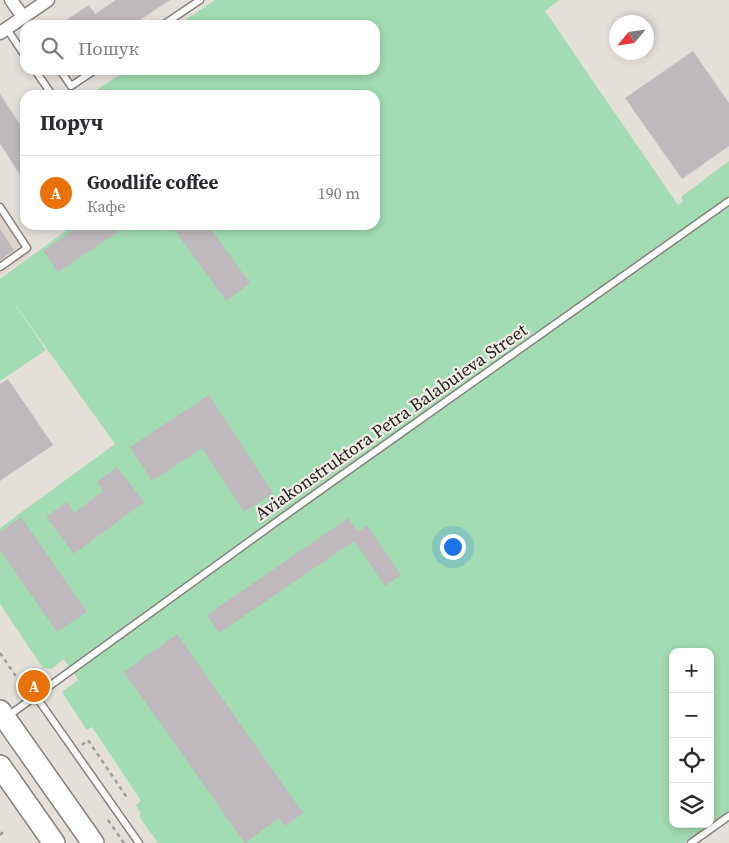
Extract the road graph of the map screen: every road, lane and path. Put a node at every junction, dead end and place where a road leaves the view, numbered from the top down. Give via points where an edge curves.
1 (11, 0) edge
2 (48, 0) edge
3 (200, 0) edge
4 (25, 20) edge
5 (27, 20) edge
6 (170, 20) edge
7 (20, 24) edge
8 (3, 31) edge
9 (20, 50) edge
10 (38, 75) edge
11 (63, 75) edge
12 (88, 75) edge
13 (49, 90) edge
14 (729, 201) edge
15 (0, 207) edge
16 (0, 267) edge
17 (35, 695) junction
18 (2, 714) edge
19 (88, 740) dead end
20 (0, 766) edge
21 (128, 799) dead end
22 (105, 815) dead end
23 (729, 816) edge
24 (3, 830) dead end
25 (0, 835) edge
26 (54, 843) edge
27 (93, 843) edge
28 (124, 843) edge
29 (139, 843) edge
30 (691, 843) edge

1 - 4 street
2 - 5 street
3 - 6 lane
7 - 8 street
8 - 9 lane
10 - 13 lane
11 - 12 lane via 71,86
14 - 17 lane, Aviakonstruktora Petra Balabuieva Street
15 - 16 lane via 27,248
17 - 18 lane, Aviakonstruktora Petra Balabuieva Street
17 - 29 lane
18 - 27 main road
19 - 21 path
20 - 26 main road
22 - 28 path
23 - 30 lane
24 - 25 path

